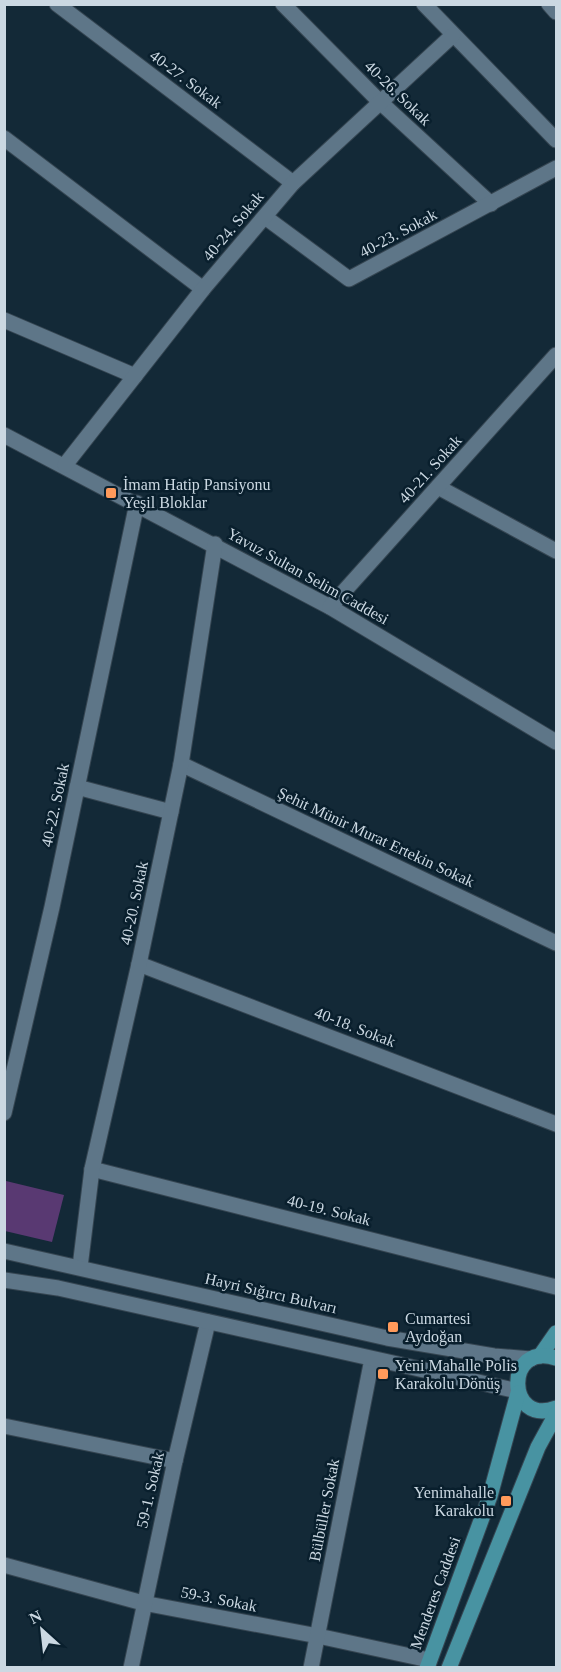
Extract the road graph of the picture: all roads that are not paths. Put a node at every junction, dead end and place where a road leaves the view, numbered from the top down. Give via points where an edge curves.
1 (57, 4) edge
2 (283, 4) edge
3 (424, 4) edge
4 (549, 4) edge
5 (556, 12) edge
6 (453, 35) junction
7 (379, 101) junction
8 (4, 138) edge
9 (556, 140) edge
10 (556, 168) edge
11 (293, 183) junction
12 (491, 204) junction
13 (265, 217) junction
14 (203, 289) junction
15 (4, 320) edge
16 (556, 355) edge
17 (551, 371) edge
18 (135, 376) junction
19 (4, 435) edge
20 (66, 465) junction
21 (438, 487) junction
22 (137, 503) junction
23 (215, 544) junction
24 (556, 551) edge
25 (330, 607) junction
26 (556, 742) edge
27 (181, 764) junction
28 (77, 787) junction
29 (171, 812) junction
30 (556, 943) edge
31 (140, 964) junction
32 (4, 1113) edge
33 (556, 1124) edge
34 (92, 1169) junction
35 (4, 1251) edge
36 (80, 1267) junction
37 (4, 1280) edge
38 (556, 1287) edge
39 (208, 1322) junction
40 (556, 1333) edge
41 (535, 1358) junction
42 (556, 1358) edge
43 (372, 1359) junction
44 (518, 1392) junction
45 (556, 1408) edge
46 (556, 1414) edge
47 (4, 1426) edge
48 (174, 1461) junction
49 (4, 1565) edge
50 (143, 1603) junction
51 (318, 1635) junction
52 (428, 1664) edge
53 (131, 1668) edge
54 (311, 1668) edge
55 (449, 1668) edge

1 - 11 street, 40-27. Sokak
2 - 7 street, 40-26. Sokak
3 - 6 street
4 - 5 street
6 - 7 street, 40-24. Sokak
6 - 9 street
7 - 11 street, 40-24. Sokak
7 - 12 street, 40-26. Sokak
8 - 14 street
10 - 12 street, 40-23. Sokak
11 - 13 street, 40-24. Sokak
12 - 13 street, 40-23. Sokak via 349,279
13 - 14 street, 40-24. Sokak
14 - 18 street, 40-24. Sokak
15 - 18 street
16 - 17 street, 40-21. Sokak
17 - 21 street, 40-21. Sokak
18 - 20 street, 40-24. Sokak
19 - 20 street, Yavuz Sultan Selim Caddesi
20 - 22 street, Yavuz Sultan Selim Caddesi
21 - 24 street
21 - 25 street, 40-21. Sokak
22 - 23 street, Yavuz Sultan Selim Caddesi
22 - 28 street, 40-22. Sokak
23 - 25 street, Yavuz Sultan Selim Caddesi
23 - 27 street, 40-20. Sokak
25 - 26 street, Yavuz Sultan Selim Caddesi
27 - 29 street, 40-20. Sokak
27 - 30 street, Şehit Münir Murat Ertekin Sokak
28 - 29 street
28 - 32 street, 40-22. Sokak
29 - 31 street, 40-20. Sokak
31 - 33 street, 40-18. Sokak
31 - 34 street, 40-20. Sokak
34 - 36 street, 40-20. Sokak
34 - 38 street, 40-19. Sokak
35 - 36 street, Hayri Sığırcı Bulvarı
36 - 41 street, Hayri Sığırcı Bulvarı via 387,1338 494,1356
37 - 39 street via 58,1288
39 - 43 street
39 - 48 street, 59-1. Sokak
40 - 41 main road, Menderes Caddesi
41 - 42 main road
41 - 44 main road, Menderes Caddesi via 520,1370
43 - 44 street
43 - 51 street, Bülbüller Sokak
44 - 45 main road via 533,1409
44 - 52 main road, Menderes Caddesi via 490,1496
46 - 55 main road via 538,1447
47 - 48 street
48 - 50 street, 59-1. Sokak
49 - 50 street, 59-3. Sokak
50 - 51 street, 59-3. Sokak
50 - 53 street, 59-1. Sokak
51 - 52 street, 59-3. Sokak
51 - 54 street, Bülbüller Sokak

